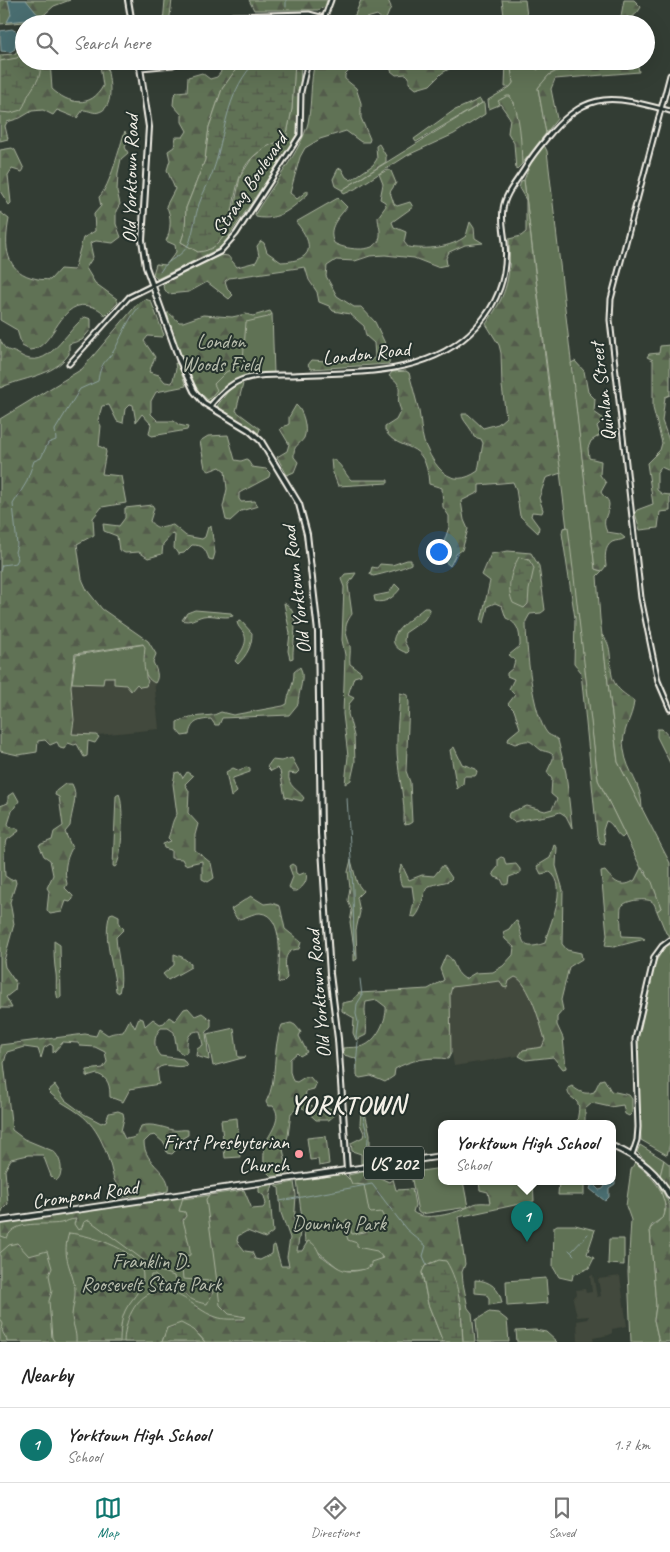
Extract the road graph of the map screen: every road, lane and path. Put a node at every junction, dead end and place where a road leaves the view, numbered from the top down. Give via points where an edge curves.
1 (128, 0) edge
2 (331, 0) edge
3 (130, 15) edge
4 (270, 15) edge
5 (313, 15) edge
6 (325, 15) edge
7 (141, 70) edge
8 (306, 70) edge
9 (670, 75) edge
10 (661, 108) junction
11 (670, 111) edge
12 (152, 284) junction
13 (69, 364) dead end
14 (210, 406) junction
15 (670, 708) edge
16 (670, 940) edge
17 (616, 1148) edge
18 (632, 1155) junction
19 (438, 1157) edge
20 (346, 1170) junction
21 (670, 1196) edge
22 (0, 1221) edge

1 - 3 main road
2 - 6 street
4 - 5 street
7 - 12 main road, Old Yorktown Road via 149,127 142,242
8 - 12 street, Strang Boulevard via 300,135 236,234 220,252
9 - 10 street, Quinlan Street
10 - 11 street, London Road
10 - 14 street, London Road via 621,100 601,100 577,108 565,117 532,156 504,203 505,268 495,302 477,326 446,352 410,365 373,371 247,378 226,388
10 - 15 street, Quinlan Street via 610,300 610,320 641,598 658,681
12 - 13 street, Strang Boulevard via 130,297
12 - 14 main road, Old Yorktown Road via 190,383 196,394
14 - 20 main road, Old Yorktown Road via 261,441 299,504 307,534 318,632 321,833
16 - 18 street via 654,957 635,1039 638,1127
17 - 18 highway
18 - 21 highway via 657,1176
19 - 20 highway, Crompond Road / US 202
20 - 22 highway, Crompond Road / US 202

